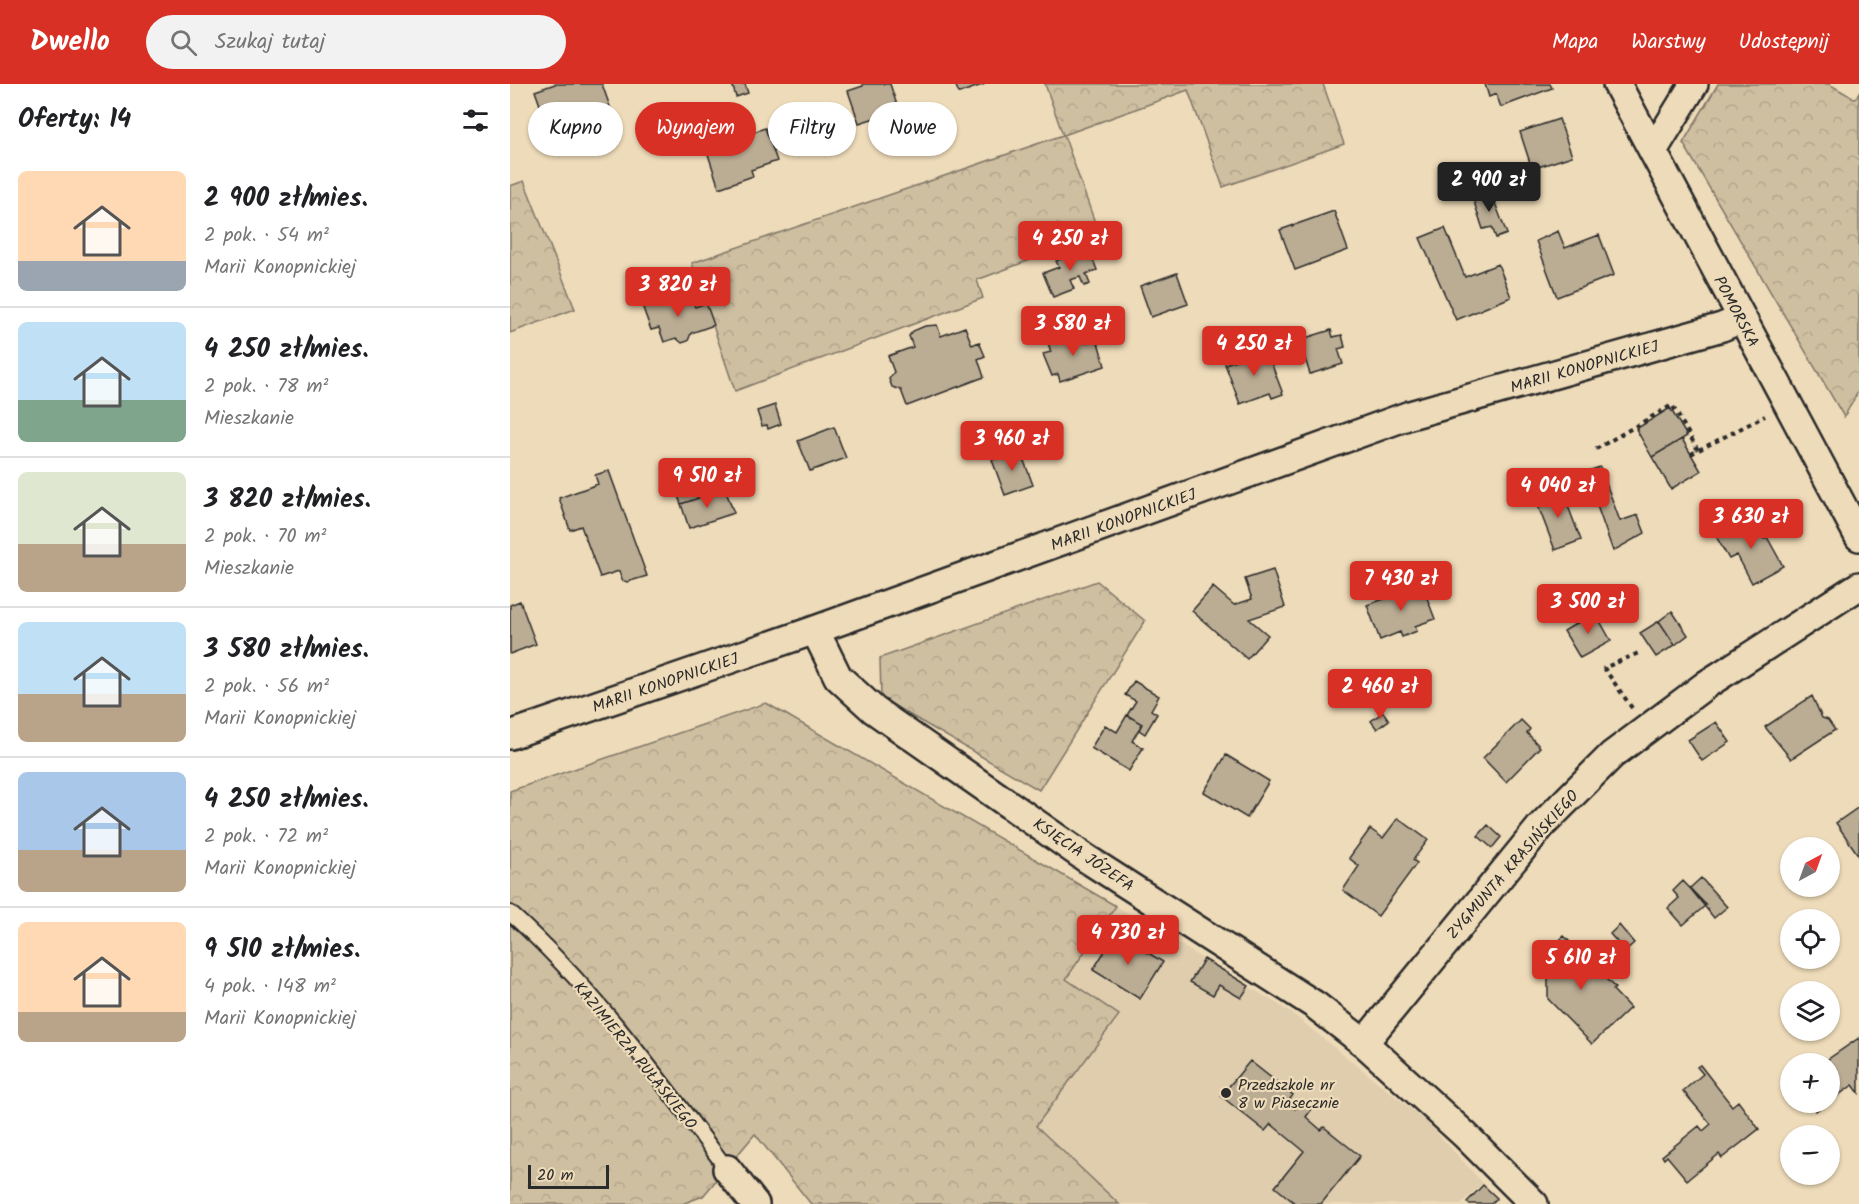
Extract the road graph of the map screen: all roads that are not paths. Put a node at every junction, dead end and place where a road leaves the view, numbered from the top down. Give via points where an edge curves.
1 (1617, 84) edge
2 (1694, 84) edge
3 (1653, 151) junction
4 (1741, 319) junction
5 (1859, 537) edge
6 (1859, 586) edge
7 (815, 630) junction
8 (510, 735) edge
9 (510, 913) edge
10 (1364, 1043) junction
11 (727, 1169) joint
12 (755, 1204) edge
13 (1534, 1204) edge

1 - 3 street, POMORSKA
2 - 3 street
3 - 4 street, POMORSKA
4 - 5 street, POMORSKA
4 - 7 street, MARII KONOPNICKIEJ via 1410,415
6 - 10 street, ZYGMUNTA KRASIŃSKIEGO via 1707,684 1604,762 1541,826
7 - 8 street, MARII KONOPNICKIEJ
7 - 10 street, KSIĘCIA JÓZEFA via 838,677 874,710 1087,859 1235,953
9 - 11 lane, KAZIMIERZA PUŁASKIEGO via 541,940 642,1057
10 - 13 street, KSIĘCIA JÓZEFA
11 - 12 street, KAZIMIERZA PUŁASKIEGO

